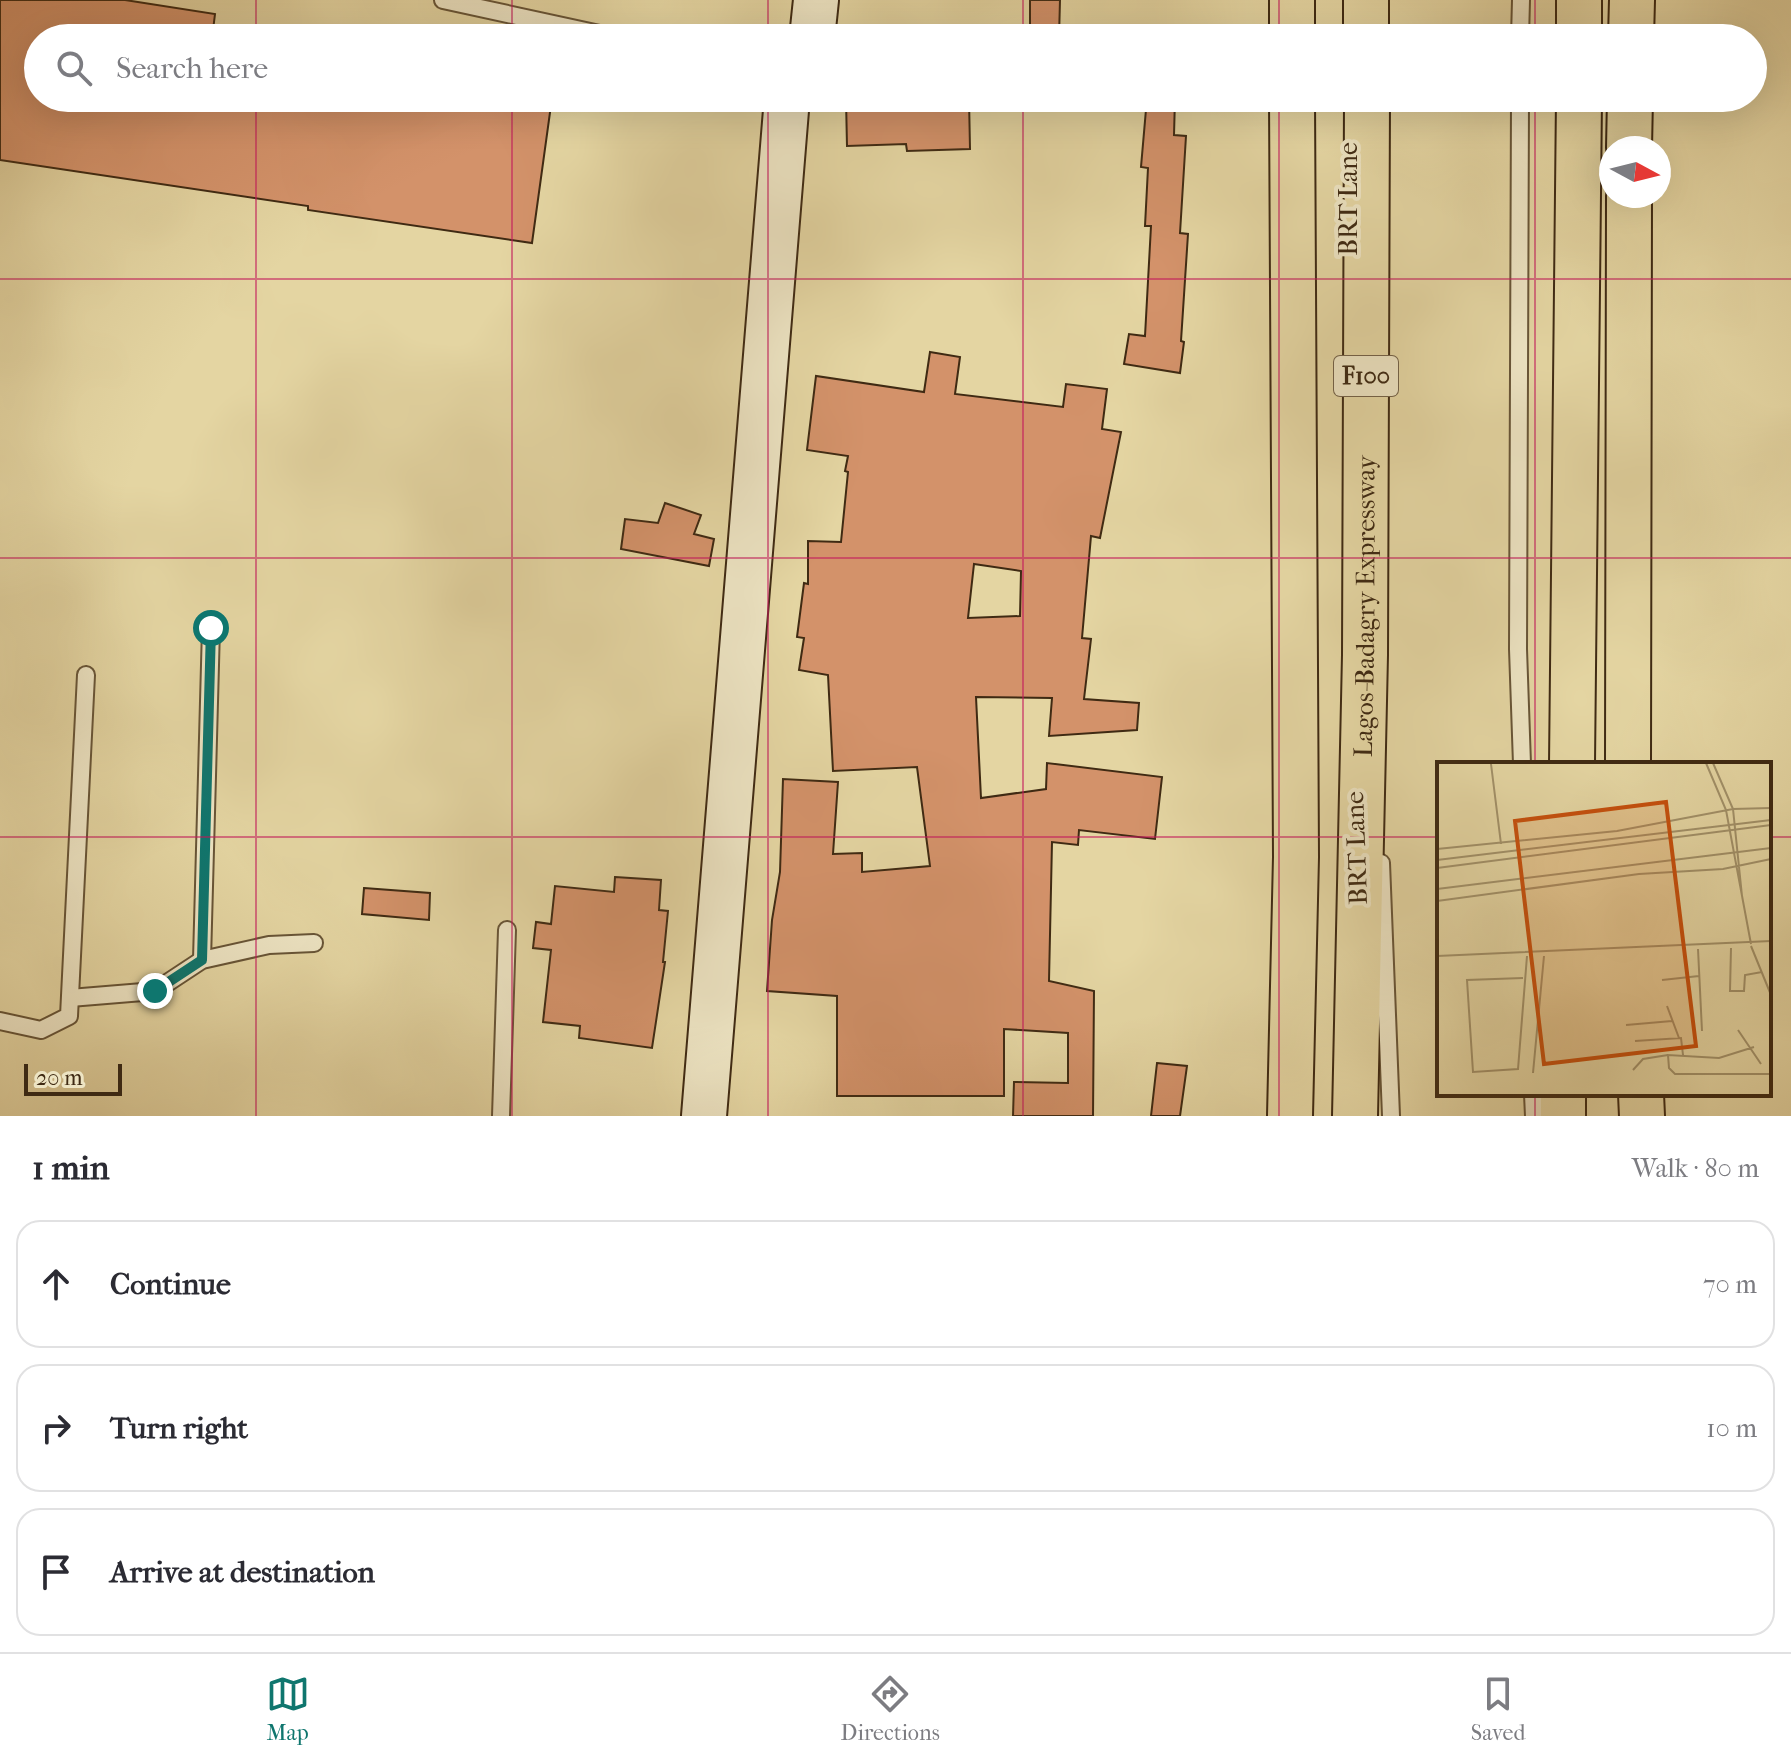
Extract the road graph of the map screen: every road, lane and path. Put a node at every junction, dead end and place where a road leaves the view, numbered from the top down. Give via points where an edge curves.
1 (443, 0) edge
2 (796, 0) edge
3 (816, 0) edge
4 (1292, 0) edge
5 (1368, 0) edge
6 (1521, 0) edge
7 (1579, 0) edge
8 (1632, 0) edge
9 (554, 24) edge
10 (794, 24) edge
11 (813, 24) edge
12 (1292, 24) edge
13 (1368, 24) edge
14 (1520, 24) edge
15 (1579, 24) edge
16 (1631, 24) edge
17 (786, 112) edge
18 (805, 112) edge
19 (1292, 112) edge
20 (1369, 112) edge
21 (1369, 112) edge
22 (1520, 112) edge
23 (1579, 112) edge
24 (1630, 112) edge
25 (1629, 136) edge
26 (1629, 208) edge
27 (211, 628) dead end
28 (86, 675) dead end
29 (1522, 762) edge
30 (1572, 762) edge
31 (1628, 762) edge
32 (1379, 802) dead end
33 (1381, 850) dead end
34 (507, 930) dead end
35 (314, 943) dead end
36 (202, 960) junction
37 (70, 998) junction
38 (0, 1021) edge
39 (1641, 1096) edge
40 (1373, 1108) edge
41 (501, 1116) edge
42 (704, 1116) edge
43 (723, 1116) edge
44 (1290, 1116) edge
45 (1642, 1116) edge

1 - 9 lane
2 - 10 main road
3 - 11 main road
4 - 12 main road
5 - 13 main road
6 - 14 lane
7 - 15 main road
8 - 16 main road
17 - 42 main road
18 - 43 main road
19 - 44 main road via 1296,857
20 - 32 lane, BRT Lane
21 - 40 main road, Lagos-Badagry Expressway / F100 via 1365,655
22 - 29 lane
23 - 30 main road
24 - 25 main road
26 - 31 main road
27 - 36 lane
28 - 37 lane
33 - 40 lane, BRT Lane
34 - 41 lane
35 - 36 lane via 269,945
36 - 37 lane via 155,991
37 - 38 lane via 69,1016 41,1030
39 - 45 main road

